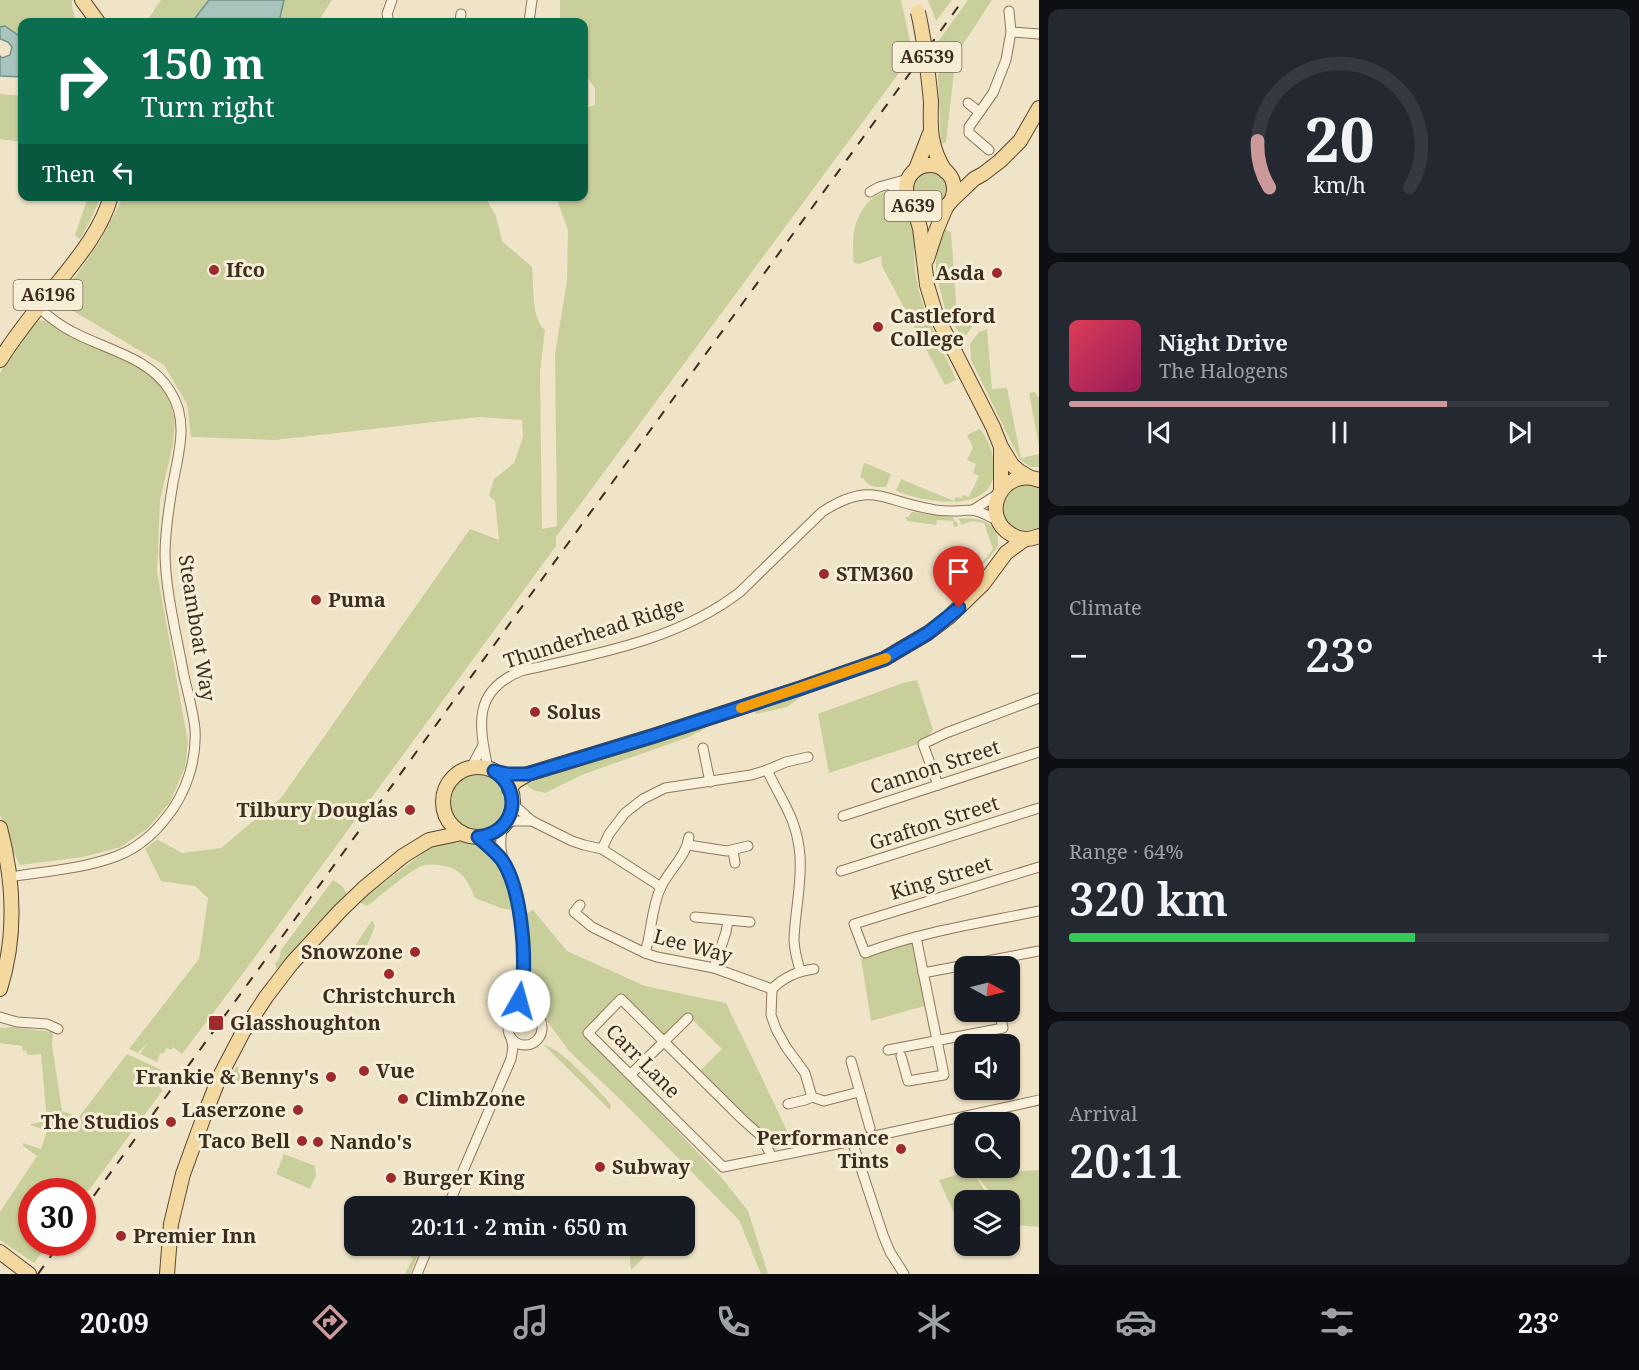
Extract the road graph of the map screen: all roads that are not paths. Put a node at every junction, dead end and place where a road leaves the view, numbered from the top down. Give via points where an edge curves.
1 (82, 0) edge
2 (392, 0) edge
3 (532, 0) edge
4 (916, 6) edge
5 (1009, 11) dead end
6 (96, 18) edge
7 (388, 18) edge
8 (530, 18) edge
9 (1011, 32) junction
10 (1039, 34) edge
11 (968, 103) dead end
12 (1039, 108) edge
13 (979, 112) junction
14 (1034, 126) edge
15 (930, 133) junction
16 (989, 150) dead end
17 (946, 172) junction
18 (974, 179) junction
19 (911, 187) junction
20 (870, 192) dead end
21 (109, 201) edge
22 (949, 203) junction
23 (925, 264) junction
24 (38, 307) junction
25 (0, 360) edge
26 (1001, 447) junction
27 (1034, 478) edge
28 (1000, 492) junction
29 (973, 510) junction
30 (1000, 524) junction
31 (1034, 538) edge
32 (1006, 553) junction
33 (1039, 698) edge
34 (483, 745) junction
35 (703, 748) dead end
36 (1039, 752) edge
37 (808, 757) dead end
38 (471, 768) junction
39 (491, 770) junction
40 (768, 770) junction
41 (528, 774) junction
42 (710, 782) junction
43 (938, 785) junction
44 (509, 789) junction
45 (512, 803) junction
46 (1039, 808) edge
47 (445, 814) junction
48 (843, 816) dead end
49 (532, 821) junction
50 (505, 824) junction
51 (0, 828) edge
52 (462, 833) junction
53 (478, 837) junction
54 (429, 840) junction
55 (748, 846) dead end
56 (602, 849) junction
57 (733, 850) junction
58 (502, 861) junction
59 (735, 863) dead end
60 (1039, 867) edge
61 (841, 871) dead end
62 (10, 877) junction
63 (661, 887) junction
64 (580, 904) dead end
65 (1039, 911) edge
66 (694, 917) dead end
67 (728, 921) junction
68 (750, 922) dead end
69 (916, 937) junction
70 (1039, 951) edge
71 (645, 953) junction
72 (1018, 956) edge
73 (714, 968) junction
74 (954, 968) edge
75 (814, 969) dead end
76 (800, 970) junction
77 (923, 973) junction
78 (0, 989) edge
79 (772, 989) junction
80 (522, 990) junction
81 (518, 1012) junction
82 (531, 1012) junction
83 (0, 1017) edge
84 (688, 1018) dead end
85 (1002, 1022) edge
86 (58, 1029) dead end
87 (511, 1038) junction
88 (664, 1041) junction
89 (937, 1041) junction
90 (529, 1044) junction
91 (888, 1050) dead end
92 (901, 1056) dead end
93 (511, 1059) junction
94 (851, 1060) dead end
95 (631, 1074) junction
96 (859, 1092) junction
97 (812, 1097) junction
98 (1039, 1100) edge
99 (788, 1104) dead end
100 (870, 1128) dead end
101 (852, 1141) junction
102 (772, 1157) junction
103 (452, 1196) edge
104 (0, 1252) edge
105 (424, 1256) edge
106 (29, 1274) edge
107 (167, 1274) edge
108 (417, 1274) edge
109 (904, 1274) edge

1 - 6 main road
2 - 7 street
3 - 8 street
4 - 15 main road, A6539, bridge via 927,55
5 - 9 street
9 - 10 street
9 - 13 street via 993,93
11 - 13 street
12 - 14 main road, A639
13 - 16 street via 969,133
14 - 18 main road, A639 via 1000,161
15 - 17 main road, A6539
15 - 19 main road, A6539
17 - 18 main road, A639
17 - 19 main road, A639 via 932,165 923,166
17 - 22 main road, A639 via 953,186
18 - 22 main road, A639
19 - 20 street via 889,185
19 - 22 main road, A639 via 924,212 935,212
19 - 23 main road, A639
21 - 24 main road, A6196 via 81,254
22 - 23 main road, A639
23 - 26 main road, A639 via 936,315
24 - 25 main road, A6196
24 - 62 street, Steamboat Way via 71,332 149,368 169,388 179,410 181,445 167,517 165,555 195,744 181,795 162,823 138,844 100,862
26 - 27 main road, A639 via 1012,465
26 - 28 main road, A639
27 - 28 main road via 1014,480
28 - 29 street
28 - 30 main road via 996,512
29 - 30 street, Thunderhead Ridge
29 - 34 street, Thunderhead Ridge via 933,510 866,494 837,502 740,592 696,620 625,645 508,676 490,692 484,704
30 - 31 main road via 1009,534
30 - 32 main road
31 - 32 main road
32 - 41 main road via 983,584 949,617 884,659
33 - 43 street via 923,744
34 - 38 street, Thunderhead Ridge
34 - 39 street, Thunderhead Ridge
35 - 42 street
36 - 43 street, Cannon Street
37 - 40 street
38 - 39 main road
38 - 47 main road via 461,771 447,785 443,794
39 - 41 main road
39 - 44 main road
40 - 42 street
40 - 76 street via 787,805 798,840 800,885 794,938
41 - 44 main road
42 - 56 street via 665,788 643,799 625,813
43 - 48 street, Cannon Street
44 - 45 main road
45 - 49 street
45 - 50 main road
46 - 61 street, Grafton Street
47 - 52 main road
47 - 54 main road
49 - 50 street
49 - 56 street via 572,841
50 - 53 main road via 494,833
50 - 58 street via 500,837
51 - 62 main road
52 - 53 main road
52 - 54 main road
53 - 58 street
54 - 107 main road via 403,856 341,910 280,978 243,1032 210,1097 183,1174 171,1224
55 - 57 street
56 - 63 street
57 - 59 street
57 - 63 street via 689,841
58 - 80 street via 519,908
60 - 69 street, King Street via 854,924 865,953
62 - 78 main road via 12,925
63 - 71 street
64 - 71 street, Lee Way via 574,912 592,927
65 - 69 street
66 - 67 street
67 - 68 street
67 - 73 street
69 - 77 street
70 - 72 street
71 - 73 street, Lee Way
73 - 79 street, Lee Way
74 - 77 street
75 - 76 street
76 - 79 street
77 - 89 street
79 - 97 street via 771,1015 776,1029 805,1073
80 - 81 street
80 - 82 street
81 - 82 street
81 - 87 street via 508,1026
82 - 90 street via 539,1019 541,1028 536,1041
83 - 86 street
84 - 88 street
85 - 89 street via 1003,1028
87 - 90 street via 519,1044
87 - 93 street
88 - 95 street
88 - 95 street, Carr Lane via 621,999 592,1027 588,1033
88 - 102 street, Carr Lane via 761,1136
89 - 91 street
89 - 92 street via 944,1075 908,1081
90 - 93 street
93 - 103 street
94 - 96 street
95 - 102 street, Carr Lane via 723,1167
96 - 97 street via 824,1101
96 - 100 street
97 - 99 street
98 - 101 street, Carr Lane
101 - 102 street, Carr Lane
101 - 109 street via 883,1235
104 - 106 main road
105 - 108 street

